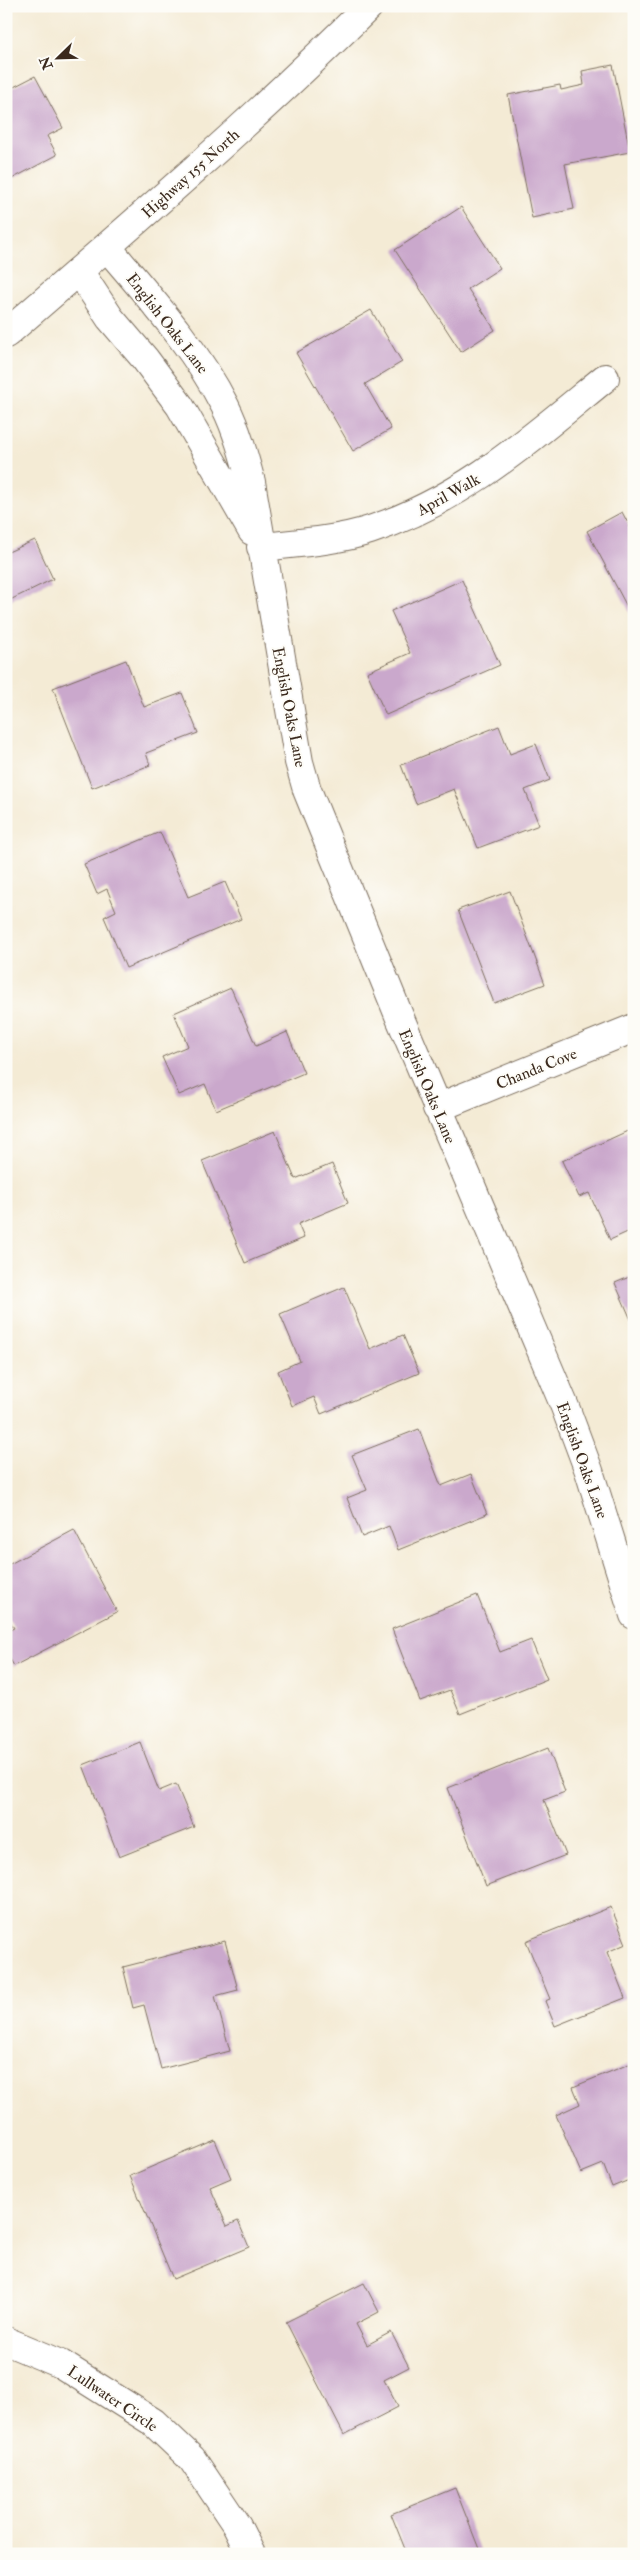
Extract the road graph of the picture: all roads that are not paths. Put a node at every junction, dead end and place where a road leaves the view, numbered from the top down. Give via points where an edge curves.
1 (369, 6) edge
2 (107, 247) junction
3 (79, 271) junction
4 (6, 334) edge
5 (605, 378) dead end
6 (262, 547) junction
7 (634, 1028) edge
8 (437, 1108) junction
9 (634, 1615) edge
10 (6, 2341) edge
11 (251, 2554) edge

1 - 2 street, Highway 155 North via 256,114
2 - 3 street, Highway 155 North
2 - 6 street, English Oaks Lane via 211,378 242,449
3 - 4 street, Highway 155 North
3 - 6 street, English Oaks Lane via 110,318 180,406
5 - 6 street, April Walk via 522,448 428,506 369,530
6 - 8 street, English Oaks Lane via 304,780
7 - 8 street, Chanda Cove
8 - 9 street, English Oaks Lane via 565,1407 589,1471
10 - 11 street, Lullwater Circle via 61,2364 153,2422 192,2460 237,2526

